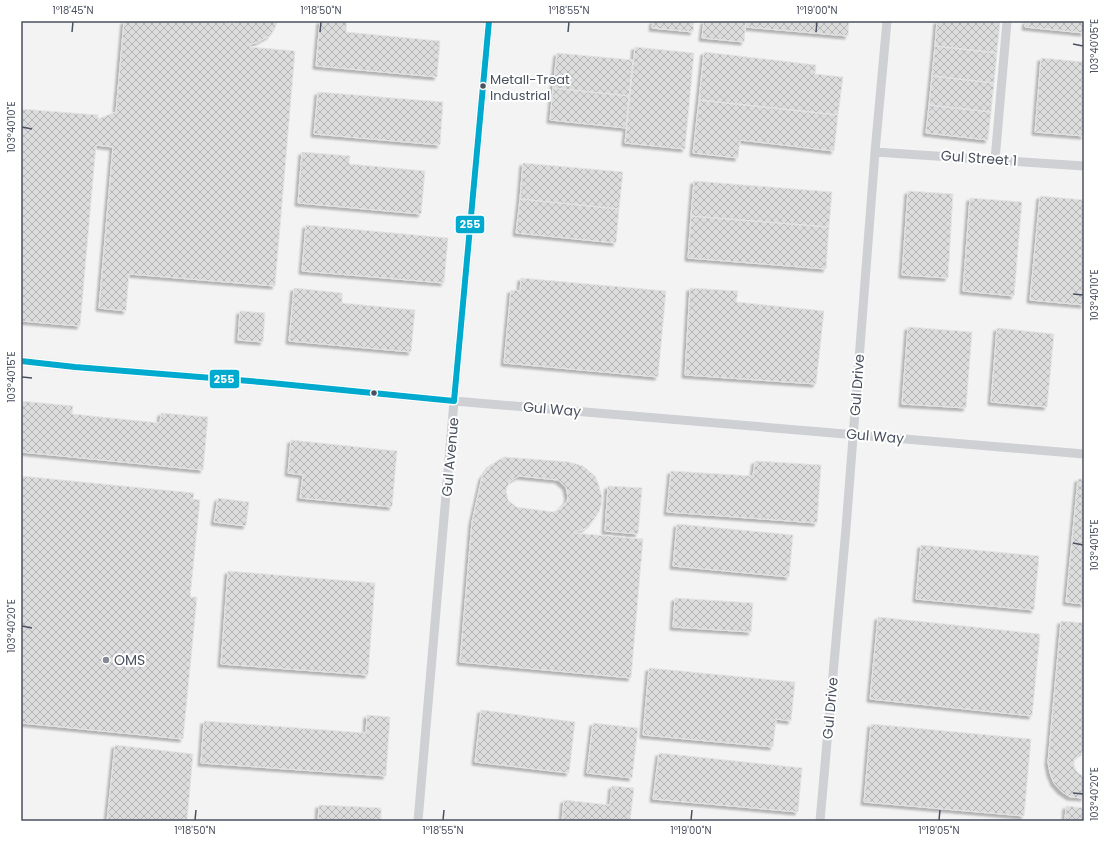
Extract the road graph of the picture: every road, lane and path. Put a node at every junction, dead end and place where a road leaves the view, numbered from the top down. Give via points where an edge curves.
1 (489, 21) edge
2 (887, 21) edge
3 (1007, 21) edge
4 (875, 152) junction
5 (995, 160) junction
6 (1084, 166) edge
7 (21, 361) edge
8 (454, 401) junction
9 (853, 434) junction
10 (1084, 454) edge
11 (418, 821) edge
12 (820, 821) edge

1 - 8 street, Gul Avenue
2 - 4 street, Gul Drive
3 - 5 street
4 - 5 street, Gul Street 1
4 - 9 street, Gul Drive
5 - 6 street, Gul Street 1
7 - 8 street, Gul Way
8 - 9 street, Gul Way
8 - 11 street, Gul Avenue
9 - 10 street, Gul Way
9 - 12 street, Gul Drive

